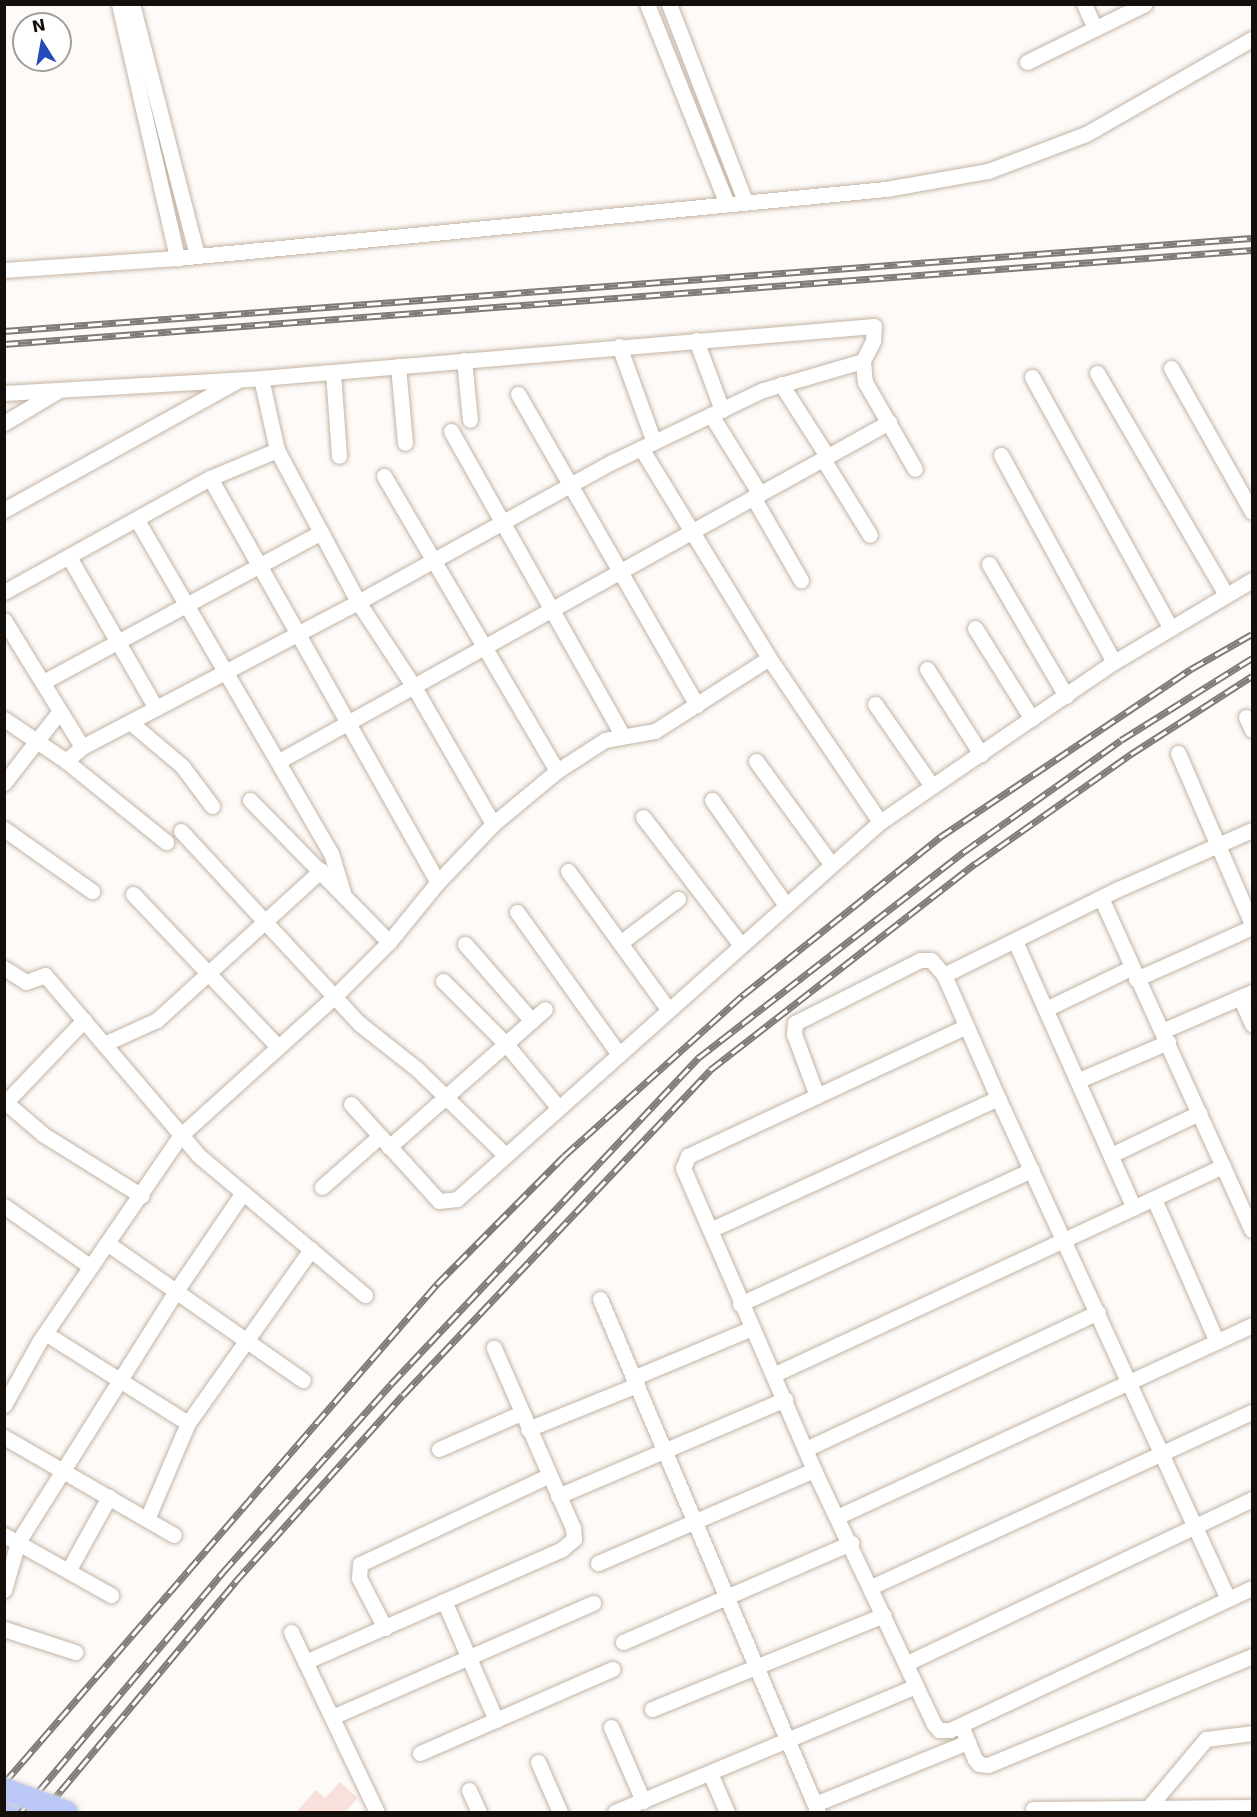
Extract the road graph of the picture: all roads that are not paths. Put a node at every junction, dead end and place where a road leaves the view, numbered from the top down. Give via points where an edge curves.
1 (119, 4) edge
2 (132, 4) edge
3 (647, 4) edge
4 (669, 4) edge
5 (1084, 4) edge
6 (1145, 4) edge
7 (1095, 29) junction
8 (1252, 39) edge
9 (1027, 62) dead end
10 (745, 201) junction
11 (726, 202) junction
12 (197, 256) junction
13 (177, 258) junction
14 (4, 270) edge
15 (696, 340) junction
16 (619, 346) junction
17 (464, 360) junction
18 (863, 361) junction
19 (398, 366) junction
20 (1171, 368) dead end
21 (333, 372) junction
22 (1097, 373) dead end
23 (1032, 377) dead end
24 (261, 378) junction
25 (240, 379) junction
26 (781, 384) junction
27 (59, 390) junction
28 (4, 393) edge
29 (518, 394) dead end
30 (716, 413) junction
31 (470, 420) dead end
32 (889, 422) junction
33 (4, 423) edge
34 (451, 431) dead end
35 (405, 443) dead end
36 (648, 445) junction
37 (277, 450) junction
38 (1001, 455) dead end
39 (339, 456) dead end
40 (825, 457) junction
41 (915, 470) dead end
42 (384, 476) dead end
43 (210, 478) junction
44 (570, 485) junction
45 (756, 496) junction
46 (4, 510) edge
47 (1252, 512) edge
48 (137, 520) junction
49 (501, 523) junction
50 (692, 531) junction
51 (321, 532) junction
52 (870, 535) dead end
53 (69, 558) junction
54 (434, 560) junction
55 (989, 564) dead end
56 (258, 566) junction
57 (620, 572) junction
58 (801, 580) dead end
59 (1252, 580) edge
60 (4, 592) edge
61 (1226, 595) junction
62 (358, 602) junction
63 (186, 604) junction
64 (550, 612) junction
65 (4, 620) edge
66 (1170, 627) junction
67 (975, 628) dead end
68 (296, 634) junction
69 (117, 642) junction
70 (484, 648) junction
71 (769, 658) junction
72 (1114, 662) junction
73 (927, 669) dead end
74 (225, 671) junction
75 (43, 682) junction
76 (414, 687) junction
77 (1066, 696) junction
78 (875, 704) dead end
79 (697, 705) junction
80 (156, 708) junction
81 (60, 711) junction
82 (1032, 718) junction
83 (4, 719) edge
84 (130, 722) junction
85 (347, 724) junction
86 (622, 735) junction
87 (38, 739) junction
88 (82, 747) junction
89 (981, 753) junction
90 (1178, 753) dead end
91 (66, 761) junction
92 (279, 761) junction
93 (756, 761) dead end
94 (557, 771) junction
95 (4, 783) edge
96 (932, 786) junction
97 (250, 800) dead end
98 (712, 800) dead end
99 (212, 806) dead end
100 (643, 817) dead end
101 (880, 822) junction
102 (493, 824) junction
103 (4, 829) edge
104 (1252, 830) edge
105 (181, 831) dead end
106 (166, 842) dead end
107 (1219, 846) junction
108 (831, 864) junction
109 (321, 870) junction
110 (568, 871) dead end
111 (438, 882) junction
112 (92, 891) dead end
113 (343, 892) junction
114 (133, 894) dead end
115 (678, 899) dead end
116 (1102, 900) junction
117 (785, 904) junction
118 (517, 912) dead end
119 (266, 922) junction
120 (1252, 925) edge
121 (1015, 941) junction
122 (390, 942) junction
123 (620, 943) junction
124 (465, 944) dead end
125 (740, 944) junction
126 (6, 972) edge
127 (1134, 974) junction
128 (210, 975) junction
129 (944, 975) junction
130 (443, 981) dead end
131 (1246, 995) edge
132 (335, 996) junction
133 (667, 1008) junction
134 (1046, 1008) junction
135 (546, 1009) dead end
136 (84, 1020) junction
137 (532, 1021) junction
138 (1252, 1024) edge
139 (965, 1027) junction
140 (1165, 1037) junction
141 (104, 1044) junction
142 (506, 1044) junction
143 (277, 1046) junction
144 (618, 1053) junction
145 (1079, 1080) junction
146 (446, 1096) junction
147 (817, 1096) junction
148 (998, 1098) junction
149 (5, 1103) edge
150 (351, 1104) dead end
151 (558, 1107) junction
152 (1198, 1113) junction
153 (181, 1135) junction
154 (385, 1141) junction
155 (506, 1155) junction
156 (1111, 1155) junction
157 (1223, 1166) junction
158 (1032, 1170) junction
159 (322, 1188) dead end
160 (242, 1194) junction
161 (142, 1196) junction
162 (1154, 1199) junction
163 (4, 1206) edge
164 (1134, 1208) junction
165 (710, 1230) junction
166 (1252, 1230) edge
167 (1065, 1240) junction
168 (107, 1243) junction
169 (311, 1248) junction
170 (91, 1267) junction
171 (176, 1291) junction
172 (366, 1295) dead end
173 (600, 1299) dead end
174 (740, 1304) junction
175 (1098, 1312) junction
176 (1252, 1325) edge
177 (752, 1328) junction
178 (45, 1333) junction
179 (246, 1340) junction
180 (1217, 1342) junction
181 (494, 1348) dead end
182 (775, 1374) junction
183 (122, 1379) junction
184 (303, 1380) dead end
185 (635, 1381) junction
186 (1131, 1383) junction
187 (784, 1399) junction
188 (4, 1405) edge
189 (1252, 1412) edge
190 (521, 1413) junction
191 (188, 1423) junction
192 (528, 1429) junction
193 (4, 1437) edge
194 (808, 1448) junction
195 (439, 1449) dead end
196 (664, 1450) junction
197 (1159, 1455) junction
198 (814, 1470) junction
199 (66, 1471) junction
200 (548, 1476) junction
201 (558, 1496) junction
202 (109, 1497) junction
203 (1252, 1499) edge
204 (839, 1516) junction
205 (147, 1519) junction
206 (695, 1524) junction
207 (1193, 1527) junction
208 (174, 1534) dead end
209 (4, 1535) edge
210 (18, 1542) junction
211 (851, 1543) junction
212 (598, 1563) dead end
213 (68, 1571) junction
214 (871, 1587) junction
215 (1252, 1588) edge
216 (4, 1590) edge
217 (111, 1595) dead end
218 (726, 1597) junction
219 (1228, 1599) junction
220 (444, 1601) junction
221 (593, 1603) dead end
222 (884, 1615) junction
223 (384, 1628) junction
224 (4, 1629) edge
225 (291, 1632) dead end
226 (622, 1642) dead end
227 (75, 1652) dead end
228 (1252, 1656) edge
229 (468, 1657) junction
230 (305, 1662) junction
231 (907, 1663) junction
232 (612, 1669) dead end
233 (757, 1669) junction
234 (916, 1686) junction
235 (652, 1709) dead end
236 (332, 1717) junction
237 (496, 1720) junction
238 (961, 1725) junction
239 (611, 1727) dead end
240 (1252, 1733) edge
241 (788, 1740) junction
242 (968, 1742) junction
243 (420, 1753) dead end
244 (538, 1762) dead end
245 (710, 1773) junction
246 (4, 1789) edge
247 (469, 1790) dead end
248 (643, 1801) junction
249 (1252, 1807) edge
250 (817, 1808) edge
251 (4, 1809) edge
252 (1033, 1809) dead end
253 (1139, 1809) edge
254 (14, 1812) edge
255 (67, 1812) edge
256 (377, 1812) edge
257 (479, 1812) edge
258 (560, 1812) edge
259 (615, 1812) edge
260 (727, 1812) edge

1 - 13 street
2 - 12 street
3 - 11 street
4 - 10 street
5 - 7 street
6 - 7 street
7 - 9 street
8 - 10 street via 1086,134 988,171 886,189
10 - 11 street
11 - 12 street
12 - 13 street
13 - 14 street
15 - 16 street
15 - 18 street via 874,326 873,340
15 - 30 street
16 - 17 street
16 - 36 street
17 - 19 street
17 - 31 street
18 - 26 street
18 - 32 street via 865,381
19 - 21 street
19 - 35 street
20 - 47 street
21 - 24 street
21 - 39 street
22 - 61 street
23 - 66 street
24 - 25 street
24 - 37 street
25 - 27 street
25 - 46 street
26 - 30 street
26 - 40 street
27 - 28 street
27 - 33 street
29 - 44 street
30 - 36 street
30 - 45 street
32 - 40 street
32 - 41 street
34 - 49 street
36 - 44 street
36 - 50 street
37 - 43 street
37 - 51 street
38 - 72 street
40 - 45 street
40 - 52 street
42 - 54 street
43 - 48 street
43 - 56 street
44 - 49 street
44 - 57 street
45 - 50 street
45 - 58 street
48 - 53 street
48 - 63 street
49 - 54 street
49 - 64 street
50 - 57 street
50 - 71 street
51 - 56 street
51 - 62 street
53 - 60 street
53 - 69 street
54 - 62 street
54 - 70 street
55 - 77 street
56 - 63 street
56 - 68 street
57 - 64 street
57 - 79 street
59 - 61 street
61 - 66 street
62 - 68 street
62 - 76 street
63 - 69 street
63 - 74 street
64 - 70 street
64 - 86 street
65 - 75 street
66 - 72 street
67 - 82 street
68 - 74 street
68 - 85 street
69 - 75 street
69 - 80 street
70 - 76 street
70 - 94 street
71 - 79 street
71 - 101 street
72 - 77 street
73 - 89 street
74 - 80 street
74 - 92 street
75 - 81 street
76 - 85 street
76 - 102 street
77 - 82 street
78 - 96 street
79 - 86 street via 655,731
80 - 84 street
81 - 87 street
81 - 88 street
82 - 89 street
83 - 87 street
84 - 88 street
84 - 99 street via 182,766
85 - 92 street
85 - 111 street
86 - 94 street via 605,740
87 - 91 street
87 - 95 street
88 - 91 street
89 - 96 street
90 - 107 street
91 - 106 street
92 - 113 street via 331,853
93 - 108 street
94 - 102 street
96 - 101 street
97 - 109 street
98 - 117 street
100 - 125 street
101 - 108 street
102 - 111 street
103 - 112 street
104 - 107 street
105 - 119 street
107 - 116 street
107 - 120 street
108 - 117 street
109 - 113 street
109 - 119 street
110 - 123 street
111 - 122 street
113 - 122 street
114 - 128 street
115 - 123 street
116 - 121 street
116 - 127 street
117 - 125 street
118 - 144 street
119 - 128 street
119 - 132 street
120 - 127 street
121 - 129 street
121 - 134 street
122 - 132 street
123 - 133 street
124 - 137 street
125 - 133 street
126 - 136 street via 26,982 45,975
127 - 134 street
127 - 140 street
128 - 141 street via 150,1025
128 - 143 street
129 - 139 street
129 - 147 street via 931,960 920,960 795,1023 794,1034
130 - 142 street
131 - 138 street
131 - 140 street
132 - 143 street
132 - 146 street via 360,1024
133 - 144 street
134 - 145 street
135 - 137 street
136 - 141 street
136 - 149 street
137 - 142 street
139 - 147 street
139 - 148 street
140 - 145 street
140 - 152 street
141 - 153 street
142 - 146 street
142 - 151 street
143 - 153 street
144 - 151 street
145 - 156 street
146 - 154 street
146 - 155 street
147 - 165 street via 684,1160 684,1173
148 - 158 street
148 - 165 street
149 - 161 street via 44,1136
150 - 154 street
151 - 155 street
152 - 156 street
152 - 157 street
153 - 160 street
153 - 161 street
154 - 155 street via 445,1203 457,1199
154 - 159 street
156 - 164 street
157 - 162 street
157 - 166 street
158 - 167 street
158 - 174 street
160 - 169 street
160 - 171 street
161 - 168 street
162 - 164 street
162 - 180 street
163 - 170 street
164 - 167 street
165 - 174 street
167 - 175 street
167 - 182 street
168 - 170 street
168 - 171 street
169 - 172 street
169 - 179 street
170 - 178 street
171 - 179 street
171 - 183 street
173 - 185 street
174 - 177 street
175 - 186 street
175 - 194 street
176 - 180 street
177 - 182 street
177 - 185 street
178 - 183 street
178 - 188 street
179 - 184 street
179 - 191 street
180 - 186 street
181 - 190 street
182 - 187 street
183 - 191 street
183 - 199 street
185 - 192 street
185 - 196 street
186 - 197 street
186 - 204 street
187 - 194 street
187 - 196 street
189 - 197 street
190 - 192 street
190 - 195 street
191 - 205 street
192 - 200 street
193 - 199 street
194 - 198 street
196 - 201 street
196 - 206 street
197 - 207 street
197 - 214 street
198 - 204 street
198 - 206 street
199 - 202 street
199 - 210 street
200 - 201 street
200 - 223 street via 360,1564 359,1578
201 - 220 street via 574,1534 570,1545
202 - 205 street
202 - 213 street
203 - 207 street
204 - 211 street
205 - 208 street
206 - 212 street
206 - 218 street
207 - 219 street
207 - 231 street
209 - 210 street
210 - 213 street
210 - 216 street
211 - 214 street
211 - 218 street
213 - 217 street
214 - 222 street
215 - 219 street
218 - 226 street
218 - 233 street
219 - 238 street
220 - 223 street
220 - 229 street
221 - 229 street
222 - 231 street
222 - 233 street
223 - 230 street
224 - 227 street
225 - 230 street
228 - 242 street via 988,1765 979,1764
229 - 236 street
229 - 237 street
230 - 236 street
231 - 234 street
232 - 237 street
233 - 235 street
233 - 241 street
234 - 238 street via 939,1730
234 - 241 street
236 - 256 street
237 - 243 street
238 - 242 street
239 - 248 street
240 - 253 street via 1206,1739
241 - 245 street
241 - 250 street
242 - 250 street
244 - 258 street
245 - 248 street
245 - 260 street
246 - 255 main road, bridge
247 - 257 street
248 - 259 street
249 - 253 street
251 - 254 main road
252 - 253 street

